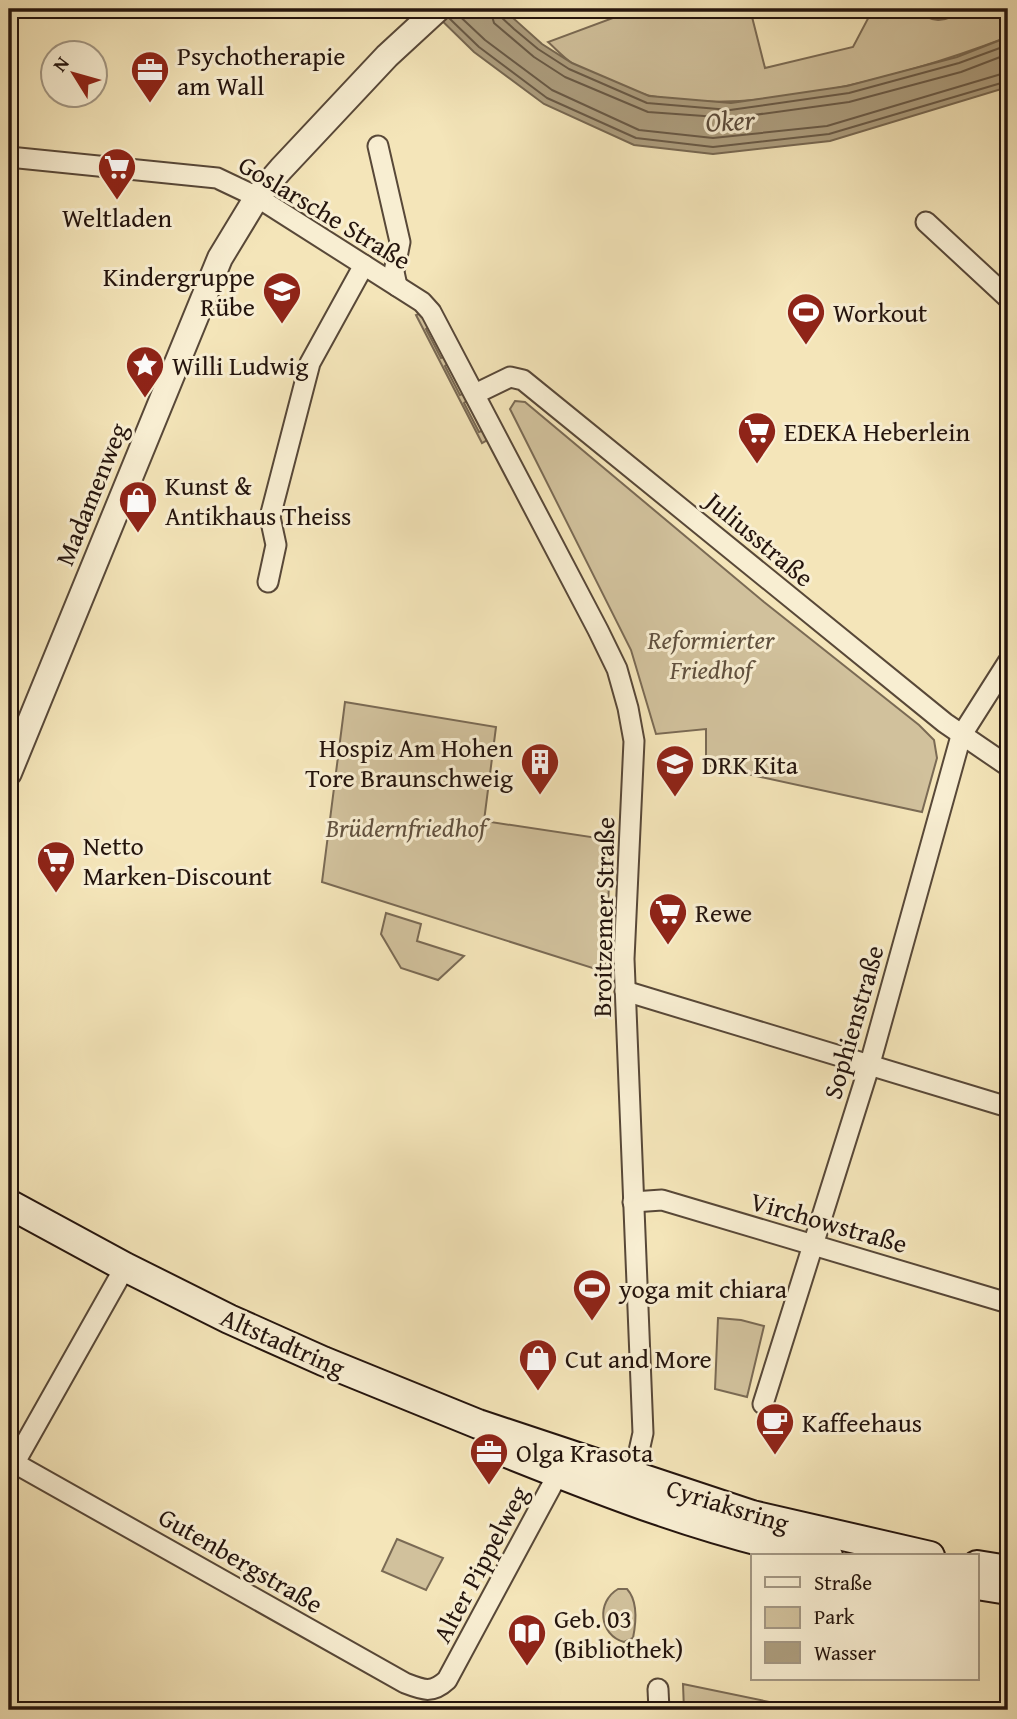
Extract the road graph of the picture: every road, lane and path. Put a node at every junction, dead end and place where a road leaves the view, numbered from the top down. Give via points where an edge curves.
1 (431, 15) edge
2 (378, 146) dead end
3 (9, 157) edge
4 (257, 197) junction
5 (926, 222) dead end
6 (365, 265) junction
7 (397, 286) junction
8 (1008, 298) edge
9 (475, 394) junction
10 (268, 582) dead end
11 (1008, 662) edge
12 (961, 736) junction
13 (1008, 766) edge
14 (9, 773) edge
15 (625, 991) junction
16 (869, 1066) junction
17 (1008, 1107) edge
18 (633, 1202) junction
19 (9, 1205) edge
20 (9, 1225) edge
21 (814, 1245) junction
22 (121, 1274) junction
23 (1008, 1303) edge
24 (763, 1404) dead end
25 (12, 1461) edge
26 (563, 1463) junction
27 (631, 1487) junction
28 (819, 1554) edge
29 (921, 1554) edge
30 (978, 1564) edge
31 (1008, 1570) edge
32 (978, 1585) edge
33 (1008, 1590) edge
34 (447, 1679) joint
35 (658, 1689) dead end
36 (659, 1710) edge

1 - 4 street, Madamenweg via 365,78
2 - 7 street via 400,242 394,272
3 - 4 street, Goslarsche Straße via 216,177
4 - 6 street, Goslarsche Straße
4 - 14 street, Madamenweg via 220,258
5 - 8 street
6 - 7 street, Goslarsche Straße
6 - 10 street via 310,363 270,517 276,545
7 - 9 street, Goslarsche Straße via 431,312
9 - 12 street, Juliusstraße via 510,377 523,380
9 - 15 street, Broitzemer Straße via 617,669 628,708 634,741
11 - 12 street, Sophienstraße
12 - 13 street, Juliusstraße
12 - 16 street, Sophienstraße
15 - 16 street
15 - 18 street, Broitzemer Straße
16 - 17 street
16 - 21 street, Sophienstraße
18 - 21 street, Virchowstraße via 662,1200
18 - 27 street, Broitzemer Straße via 643,1433
19 - 22 main road, Altstadtring
20 - 22 main road, Altstadtring
21 - 23 street, Virchowstraße
21 - 24 street, Sophienstraße
22 - 25 street
22 - 26 main road, Altstadtring via 332,1384
25 - 34 street, Gutenbergstraße via 405,1684 428,1690
26 - 27 main road, Cyriaksring
26 - 34 street, Alter Pippelweg
27 - 28 main road, Cyriaksring via 745,1538
27 - 29 main road, Cyriaksring
30 - 31 main road
32 - 33 main road
35 - 36 street

